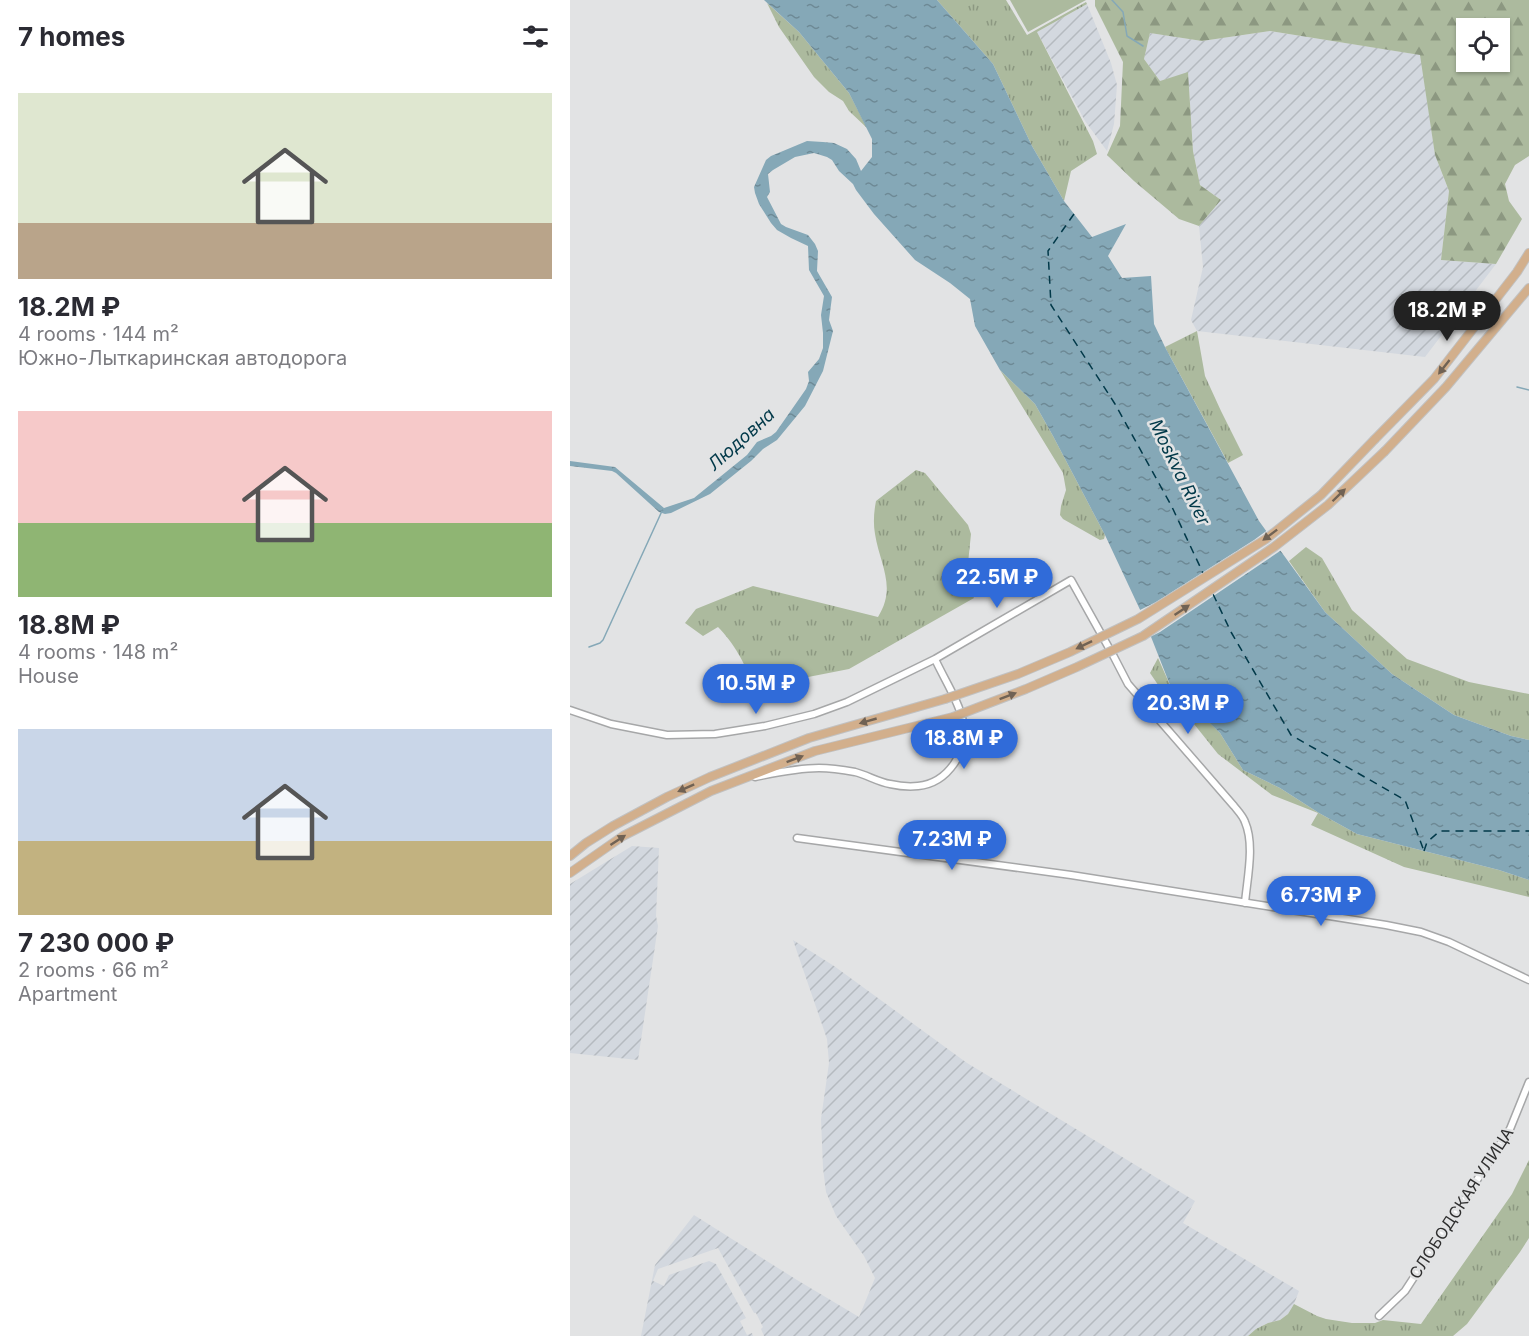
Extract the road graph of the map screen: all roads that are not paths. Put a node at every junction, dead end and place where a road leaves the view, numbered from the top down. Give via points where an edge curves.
1 (1529, 253) edge
2 (1529, 288) edge
3 (935, 659) junction
4 (570, 710) edge
5 (738, 781) junction
6 (797, 838) dead end
7 (570, 856) edge
8 (570, 873) edge
9 (1245, 903) junction
10 (1529, 980) edge
11 (1529, 1082) edge
12 (1379, 1316) dead end

1 -> 7 main road, bridge via 1434,379 1321,495 1266,539 1138,619 1070,652 945,699 808,738 710,777 613,826
5 -> 2 main road, bridge via 815,751 953,717 1067,672 1143,636 1328,505 1446,387
3 - 4 street via 814,714 715,734 667,735 610,724
3 - 5 street via 964,730 959,756 941,777 916,787 888,784 855,772 818,768
3 - 9 street via 1071,580 1128,684 1245,821 1250,840
8 -> 5 main road via 623,836
6 - 9 street
9 - 10 street via 1421,932
11 - 12 street, СЛОБОДСКАЯ УЛИЦА via 1510,1129 1405,1291

